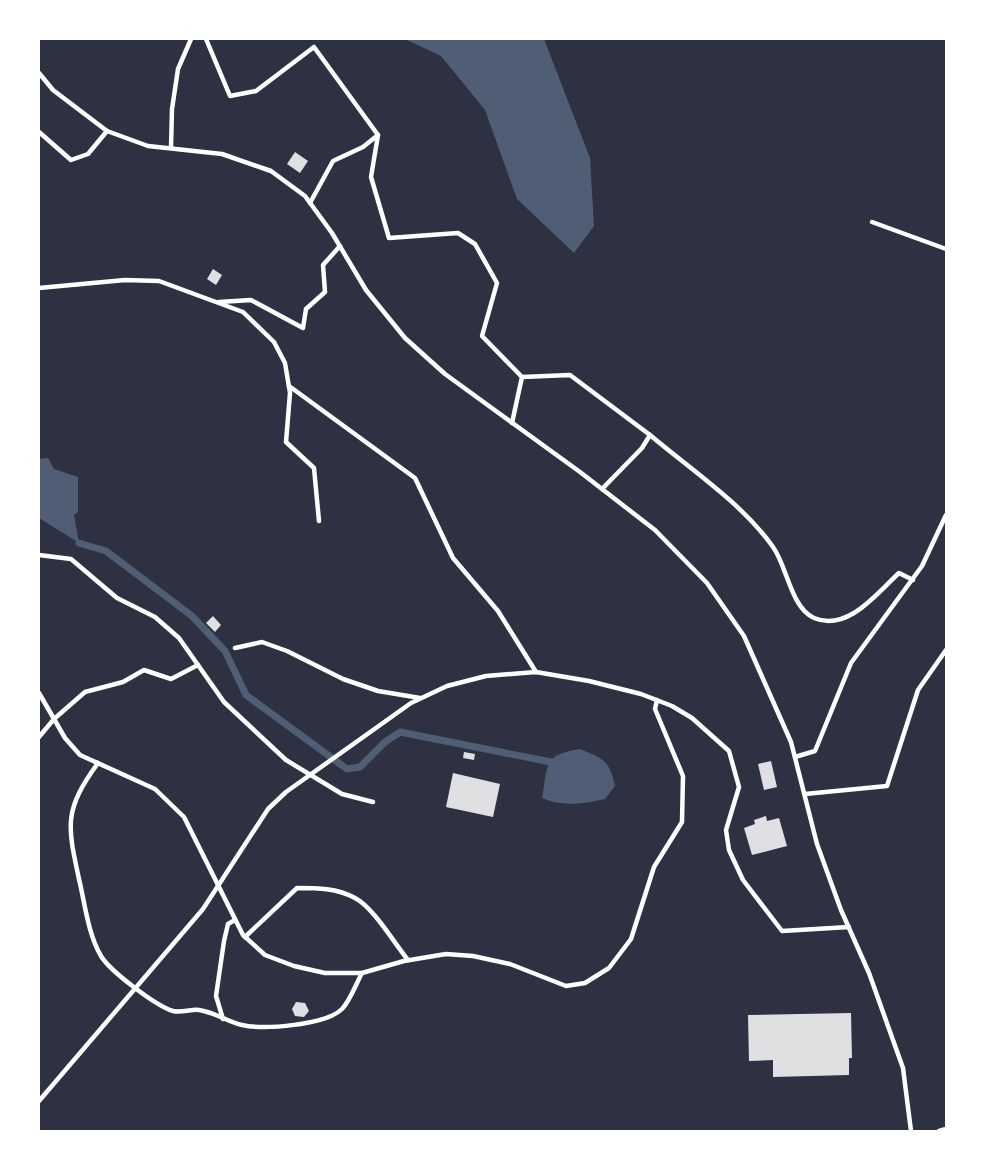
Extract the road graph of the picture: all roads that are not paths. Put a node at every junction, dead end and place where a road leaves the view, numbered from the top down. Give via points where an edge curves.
1 (191, 39) edge
2 (206, 39) edge
3 (39, 73) edge
4 (107, 131) junction
5 (39, 132) edge
6 (378, 135) junction
7 (170, 148) junction
8 (310, 203) junction
9 (872, 222) dead end
10 (340, 246) junction
11 (946, 249) edge
12 (39, 288) edge
13 (215, 302) junction
14 (522, 377) junction
15 (289, 386) junction
16 (512, 423) junction
17 (650, 435) junction
18 (602, 489) junction
19 (946, 515) edge
20 (319, 521) dead end
21 (39, 555) edge
22 (913, 580) junction
23 (235, 648) dead end
24 (946, 650) edge
25 (198, 665) junction
26 (536, 672) junction
27 (39, 692) edge
28 (421, 698) junction
29 (657, 700) junction
30 (54, 719) junction
31 (39, 737) edge
32 (795, 757) junction
33 (98, 763) junction
34 (311, 774) junction
35 (805, 794) junction
36 (373, 802) dead end
37 (218, 886) junction
38 (235, 920) junction
39 (848, 927) junction
40 (245, 937) junction
41 (408, 960) junction
42 (362, 973) junction
43 (136, 989) junction
44 (223, 1019) junction
45 (39, 1101) edge
46 (946, 1128) edge
47 (911, 1131) edge
48 (939, 1131) edge

1 - 7 street via 178,69
2 - 6 street via 230,96 256,91 314,47
3 - 4 street via 53,90
4 - 5 street via 88,154 71,160
4 - 7 street via 148,146
6 - 8 street via 363,147 334,161
6 - 14 street via 371,177 389,238 458,234 475,244 497,284 482,336
7 - 8 street via 222,154 271,172
8 - 10 street
9 - 11 street
10 - 13 street via 323,265 325,292 306,309 303,328 251,300
10 - 16 street via 366,290 405,338 444,374
12 - 13 street via 125,280 159,281
13 - 15 street via 243,312 274,342 285,363
14 - 16 street
14 - 17 street via 570,375
15 - 20 street via 286,442 314,468
15 - 26 street via 415,478 453,558 498,611
16 - 18 street
17 - 18 street via 642,448
17 - 22 street via 749,518 774,548 802,610 815,618 838,620 854,614 899,573
18 - 32 street via 655,530 707,583 744,636
19 - 22 street
21 - 25 street via 71,558 117,598 155,617 179,638
22 - 32 street via 850,663 815,751
23 - 28 street via 262,642 378,691
24 - 35 street via 918,690 887,786
25 - 30 street via 171,679 144,670 123,682 86,692
25 - 34 street via 224,702 248,727 286,760
26 - 28 street via 486,676 447,686
26 - 29 street via 588,681
27 - 30 street
28 - 34 street
29 - 39 street via 692,718 728,751 739,787 726,830 729,850 743,880 782,931
29 - 41 street via 655,709 683,776 682,822 654,867 631,939 609,968 585,983 566,986 510,964 473,956 446,954
30 - 31 street
30 - 33 street via 80,755
32 - 35 street
33 - 37 street via 155,789 170,801 184,817
33 - 43 street via 79,789 70,811 70,838 89,922 101,957
34 - 36 street via 342,794
34 - 37 street via 268,809
35 - 39 street via 817,844
37 - 38 street
37 - 43 street via 203,909
38 - 40 street
38 - 44 street via 228,924 218,978 216,996
39 - 47 street via 870,973 903,1068
40 - 41 street via 298,888 326,888 355,898
40 - 42 street via 265,955 294,966 324,973
41 - 42 street
42 - 44 street via 341,1010 322,1018 268,1028
43 - 44 street via 174,1011 200,1010
43 - 45 street
46 - 48 street

